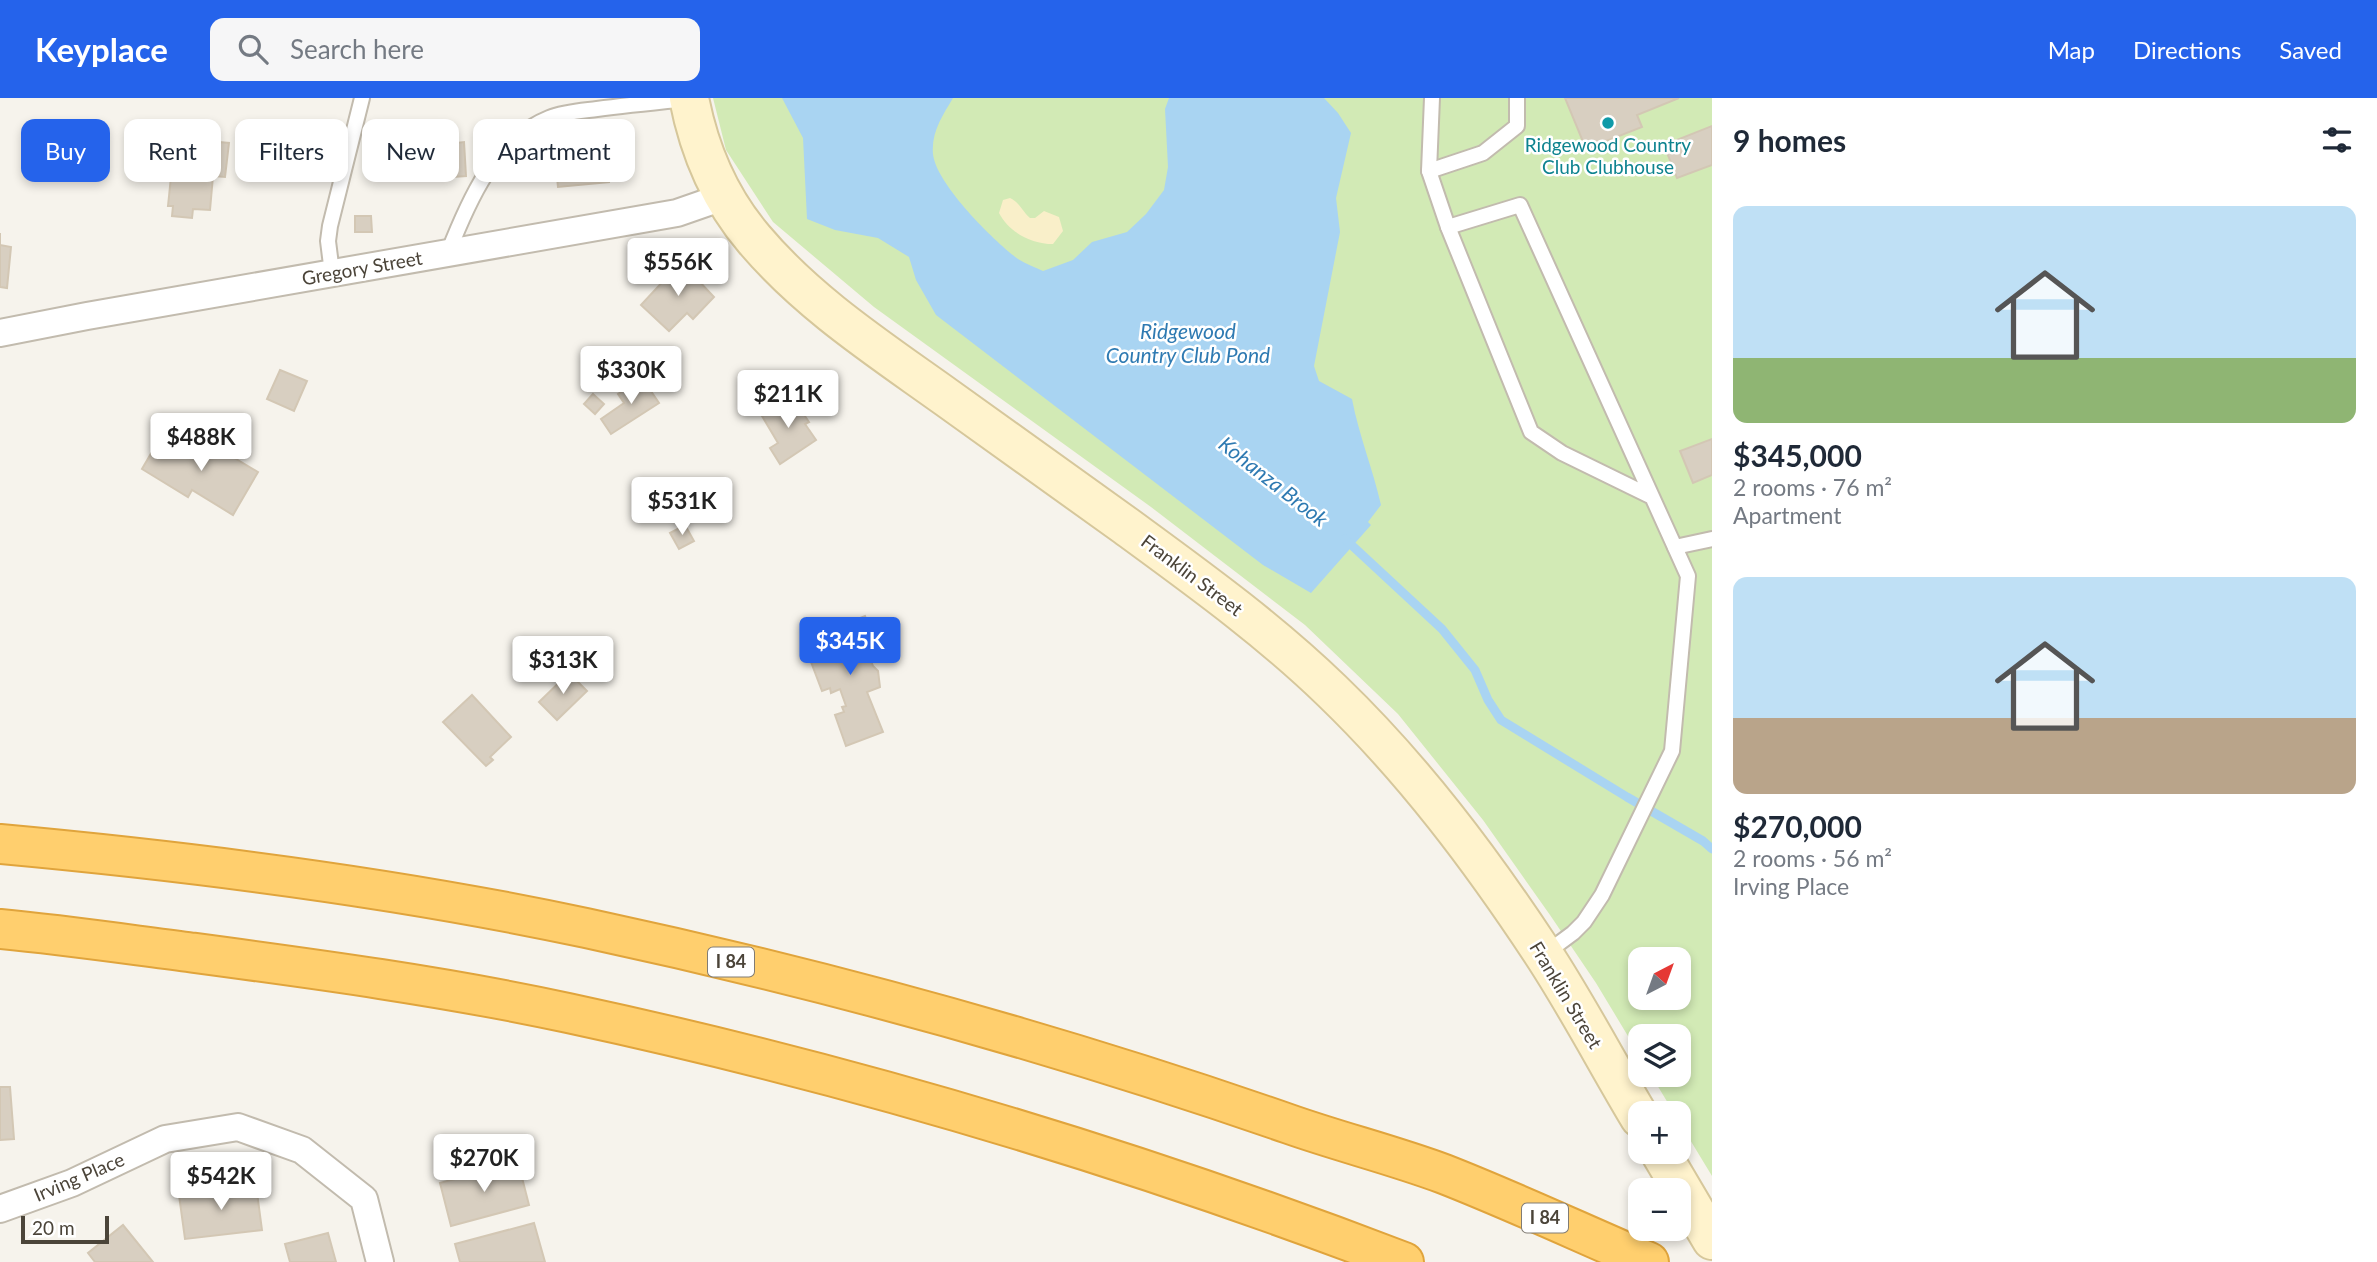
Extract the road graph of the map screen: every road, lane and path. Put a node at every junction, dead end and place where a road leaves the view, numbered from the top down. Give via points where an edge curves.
1 (362, 98) edge
2 (690, 98) edge
3 (1432, 98) edge
4 (1517, 98) edge
5 (1429, 172) junction
6 (723, 197) junction
7 (1448, 227) junction
8 (448, 253) junction
9 (332, 273) junction
10 (0, 333) edge
11 (1652, 497) junction
12 (1712, 539) edge
13 (1675, 547) junction
14 (0, 845) edge
15 (0, 929) edge
16 (1544, 955) junction
17 (1630, 1101) edge
18 (1667, 1164) edge
19 (0, 1209) edge
20 (1712, 1240) edge
21 (380, 1262) edge
22 (1404, 1262) edge
23 (1649, 1262) edge

1 - 9 lane via 330,226
2 - 6 main road, Franklin Street via 694,124
2 - 8 lane via 570,113 533,126 503,152 473,194
3 - 5 lane
4 - 5 lane via 1517,126 1482,153
5 - 7 lane
6 - 8 street, Gregory Street via 677,213
6 - 16 main road, Franklin Street via 752,237 801,289 1241,611 1313,673 1394,754 1494,880
7 - 11 lane via 1531,432 1562,453
7 - 11 lane via 1520,205
8 - 9 street, Gregory Street
9 - 10 street, Gregory Street
11 - 13 lane
12 - 13 lane
13 - 16 lane via 1688,576 1672,751 1602,895 1584,922
14 - 23 highway, I 84 via 108,854 421,898 583,927 890,1000 1045,1044 1441,1173
15 - 22 highway via 408,984 566,1013 715,1048 1018,1129 1164,1175
16 - 17 main road, Franklin Street
18 - 20 main road
19 - 21 street, Irving Place via 72,1183 165,1139 238,1127 302,1150 364,1199

